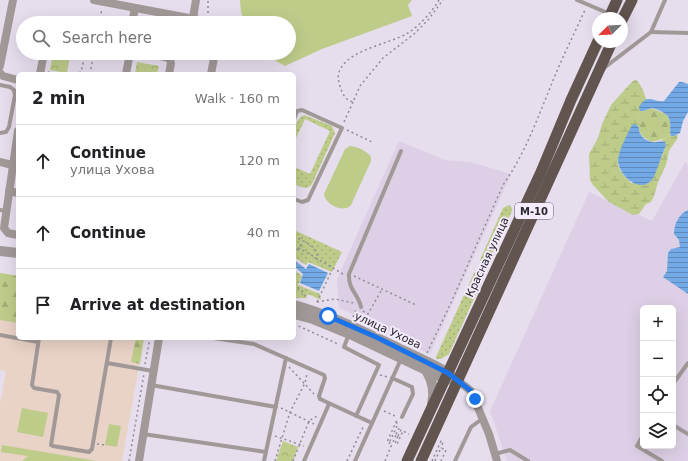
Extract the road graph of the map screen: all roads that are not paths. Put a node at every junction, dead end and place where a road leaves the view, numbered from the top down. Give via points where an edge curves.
1 (13, 0) edge
2 (94, 0) edge
3 (196, 0) edge
4 (577, 0) edge
5 (617, 0) edge
6 (632, 0) edge
7 (665, 0) edge
8 (135, 8) junction
9 (602, 12) edge
10 (611, 12) edge
11 (626, 12) edge
12 (133, 16) edge
13 (181, 16) edge
14 (193, 16) edge
15 (651, 32) junction
16 (688, 33) edge
17 (595, 48) edge
18 (609, 48) edge
19 (43, 60) edge
20 (129, 60) edge
21 (170, 60) edge
22 (214, 60) edge
23 (0, 66) edge
24 (40, 72) edge
25 (126, 72) edge
26 (169, 72) edge
27 (211, 72) edge
28 (0, 73) edge
29 (597, 73) junction
30 (16, 79) edge
31 (0, 85) edge
32 (296, 114) edge
33 (0, 133) edge
34 (16, 142) edge
35 (401, 151) dead end
36 (0, 162) edge
37 (12, 164) junction
38 (14, 175) edge
39 (9, 191) junction
40 (16, 193) edge
41 (296, 200) edge
42 (3, 211) edge
43 (16, 234) edge
44 (0, 251) edge
45 (16, 254) edge
46 (296, 306) edge
47 (360, 306) road end
48 (296, 315) edge
49 (350, 334) junction
50 (0, 335) edge
51 (16, 337) edge
52 (38, 340) edge
53 (111, 340) edge
54 (158, 340) edge
55 (227, 340) edge
56 (457, 353) junction
57 (286, 358) junction
58 (401, 358) junction
59 (107, 363) junction
60 (688, 363) edge
61 (430, 368) junction
62 (149, 370) junction
63 (446, 376) junction
64 (392, 378) junction
65 (457, 380) junction
66 (676, 380) edge
67 (150, 385) junction
68 (329, 404) junction
69 (276, 407) junction
70 (431, 408) junction
71 (356, 416) junction
72 (402, 417) dead end
73 (483, 419) junction
74 (372, 423) junction
75 (676, 427) edge
76 (143, 434) junction
77 (688, 434) edge
78 (642, 449) edge
79 (266, 452) junction
80 (496, 457) edge
81 (139, 461) edge
82 (264, 461) edge
83 (304, 461) edge
84 (355, 461) edge
85 (407, 461) edge
86 (421, 461) edge
87 (455, 461) edge
88 (528, 461) edge
89 (662, 461) edge

1 - 23 street
2 - 8 street
3 - 14 street
4 - 9 lane
5 - 10 highway
6 - 11 highway
7 - 15 lane
8 - 12 street
8 - 13 street
15 - 16 lane
15 - 29 lane
17 - 56 highway, Красная улица / М-10 via 541,172
18 - 29 highway, М-10
19 - 24 street
20 - 25 street
21 - 26 street
22 - 27 street
28 - 30 street
29 - 65 highway, М-10
31 - 33 lane via 10,87 15,95 9,127 6,132
32 - 41 lane via 302,110 342,128 308,200 302,202
34 - 37 street
35 - 47 lane via 349,274 350,287
36 - 37 street
37 - 38 street
38 - 39 street
39 - 40 street
39 - 42 street
42 - 43 street via 4,230
44 - 45 street
46 - 61 street, улица Ухова via 335,318
48 - 49 street, улица Ухова
49 - 58 street, улица Ухова
49 - 71 lane via 344,347 379,366
50 - 51 lane
52 - 59 lane via 32,385 34,388 57,392 59,395 53,446 89,452 92,449
53 - 59 lane
54 - 62 street
55 - 57 lane via 254,344
56 - 61 street via 445,362
56 - 63 highway, Красная улица / М-10
57 - 68 lane via 325,376 319,396
57 - 69 lane
58 - 61 street, улица Ухова
58 - 64 lane
59 - 62 lane
60 - 66 lane
61 - 63 street, улица Ухова
61 - 70 street via 434,393
62 - 67 street
63 - 65 street, улица Ухова
63 - 70 highway, Красная улица / М-10
64 - 72 lane via 412,387 413,394
64 - 74 lane
65 - 73 street via 471,391
65 - 86 highway, М-10
67 - 69 lane
67 - 76 street
68 - 71 lane
68 - 83 lane
69 - 79 lane
70 - 85 highway, Красная улица / М-10
71 - 74 lane
73 - 80 street
73 - 87 lane via 471,427
74 - 84 lane
75 - 77 lane
76 - 79 lane
76 - 81 street
78 - 89 lane
79 - 82 lane
80 - 88 lane via 510,450

